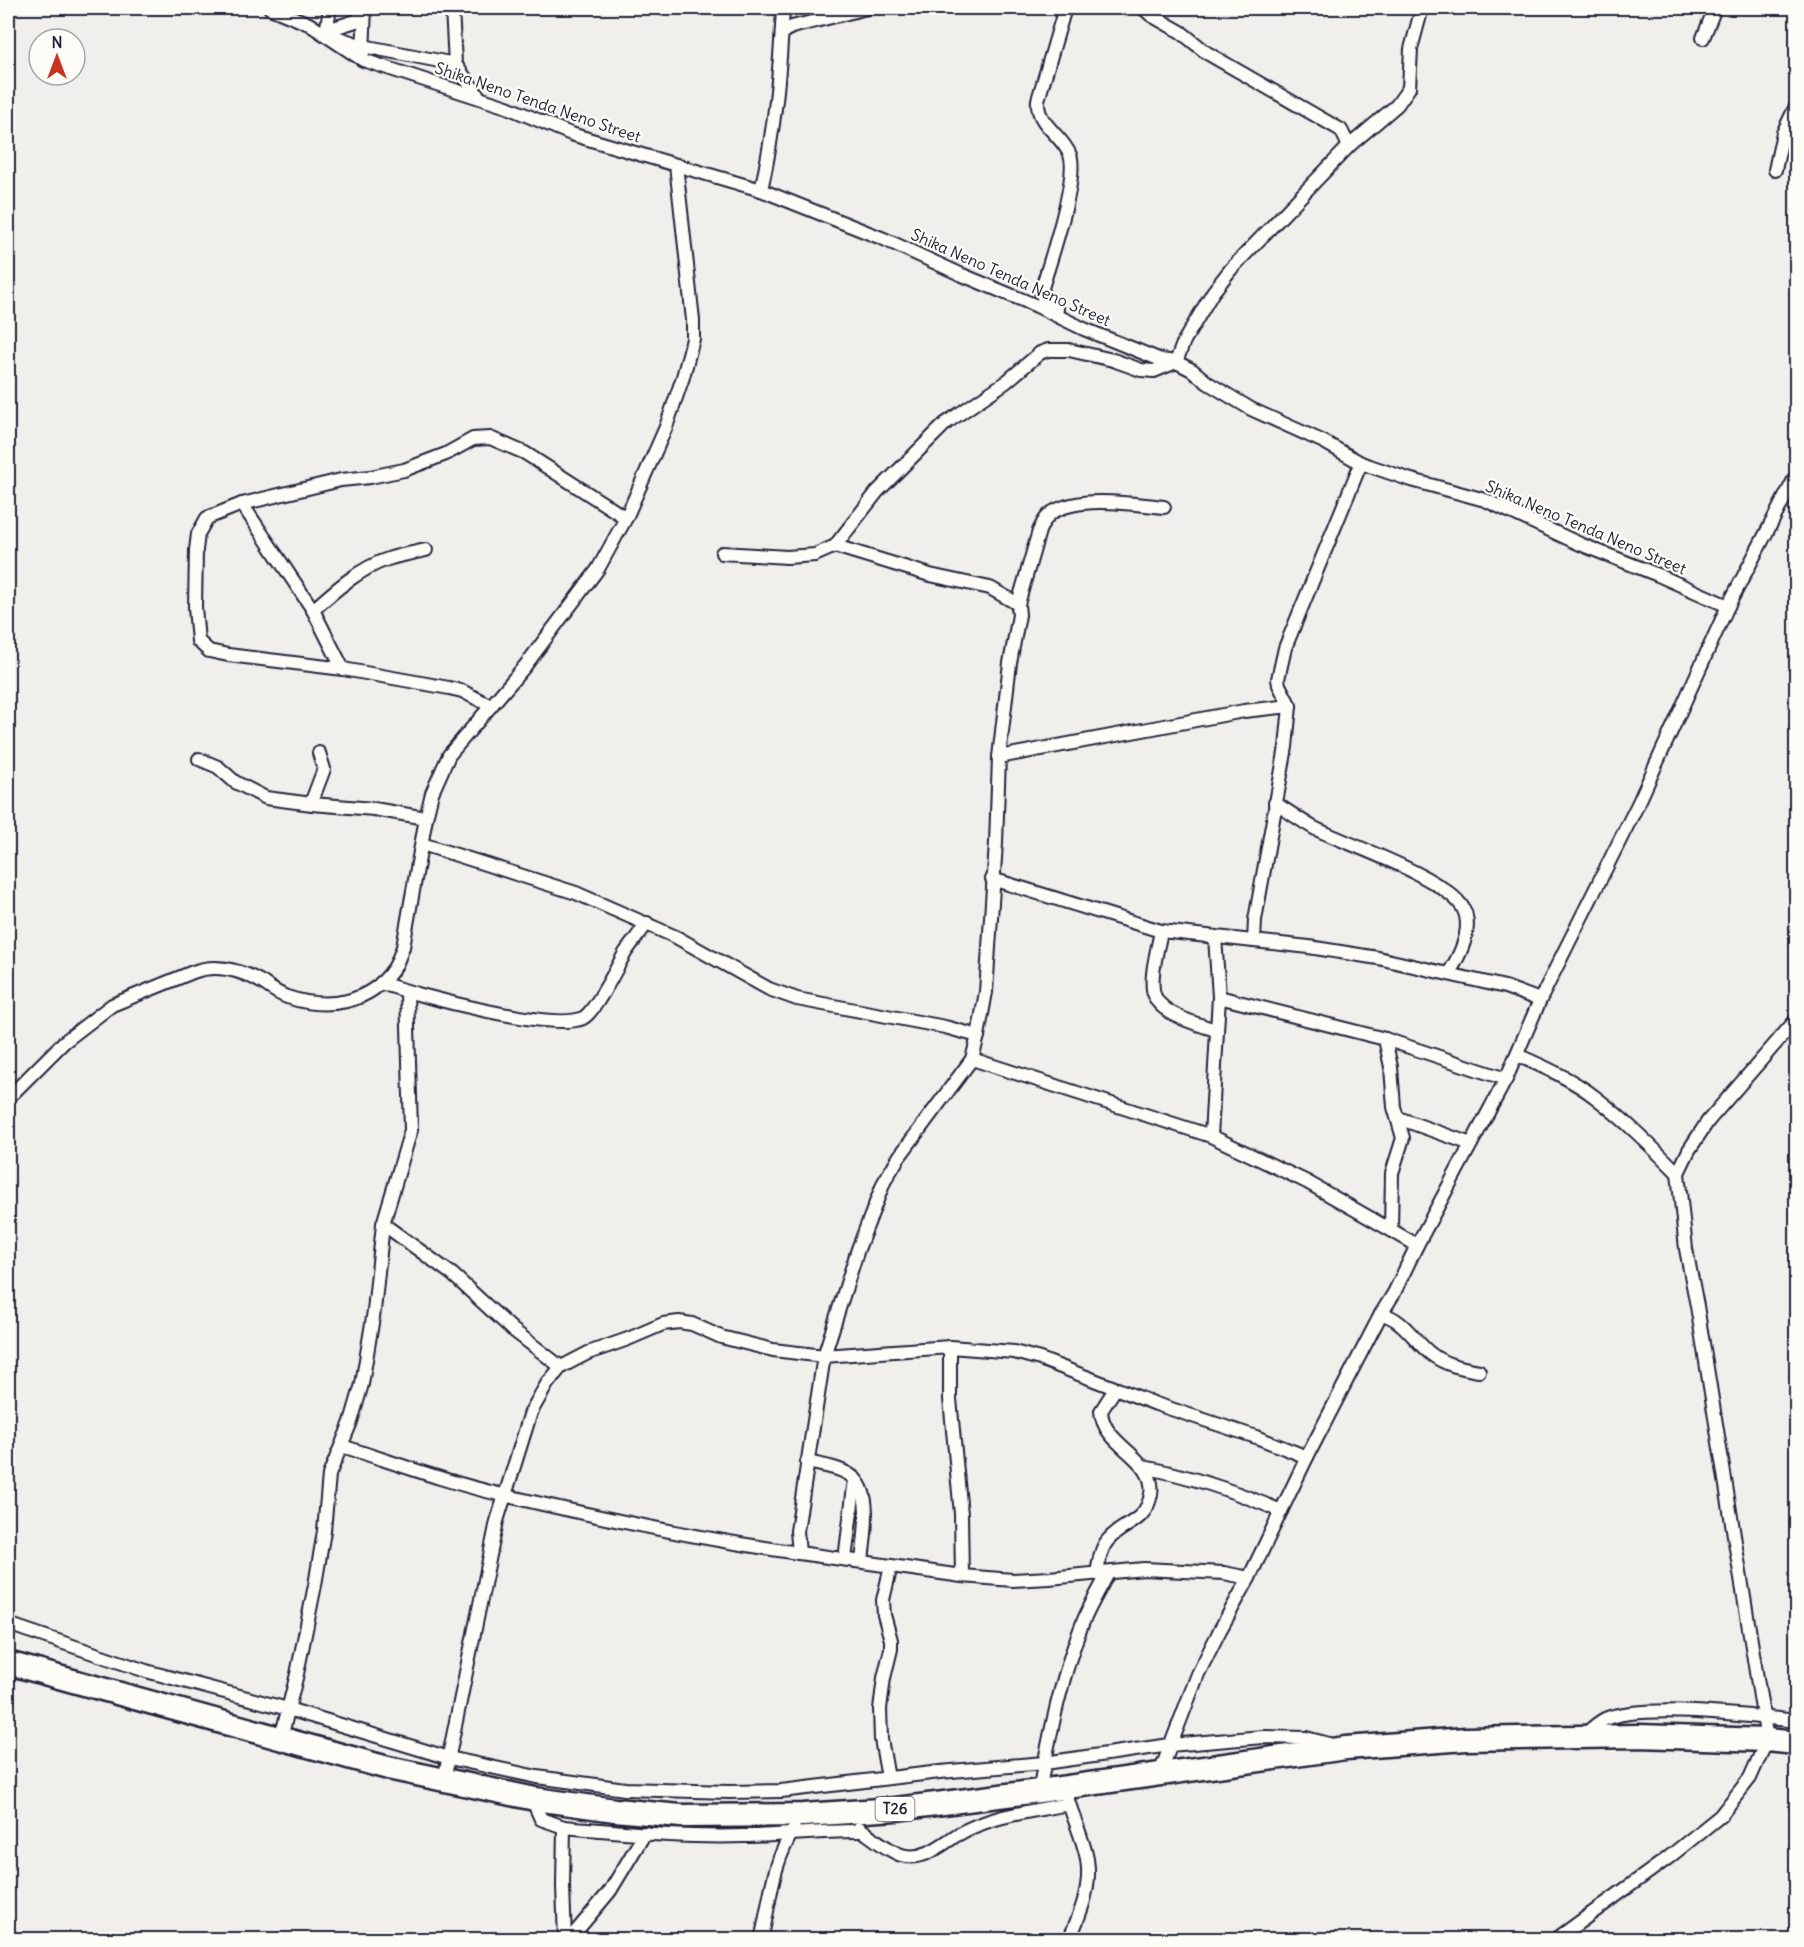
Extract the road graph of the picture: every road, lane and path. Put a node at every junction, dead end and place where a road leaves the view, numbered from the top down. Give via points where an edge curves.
1 (270, 8) edge
2 (330, 8) edge
3 (452, 8) edge
4 (783, 8) edge
5 (867, 8) edge
6 (1065, 8) edge
7 (1143, 8) edge
8 (1422, 8) edge
9 (1715, 8) edge
10 (365, 10) edge
11 (324, 31) junction
12 (782, 32) junction
13 (1703, 38) dead end
14 (363, 46) junction
15 (363, 60) junction
16 (455, 64) junction
17 (480, 98) junction
18 (1797, 106) edge
19 (1349, 146) junction
20 (676, 165) junction
21 (1775, 170) dead end
22 (761, 190) junction
23 (1176, 360) junction
24 (1361, 463) junction
25 (1797, 476) edge
26 (242, 504) junction
27 (1164, 507) dead end
28 (626, 518) junction
29 (835, 546) junction
30 (426, 550) dead end
31 (722, 554) dead end
32 (1018, 604) junction
33 (1728, 606) junction
34 (313, 610) junction
35 (343, 669) junction
36 (491, 705) junction
37 (1290, 706) junction
38 (319, 753) dead end
39 (999, 757) junction
40 (199, 759) dead end
41 (1275, 803) junction
42 (312, 804) junction
43 (426, 818) junction
44 (422, 844) junction
45 (992, 879) junction
46 (647, 923) junction
47 (1161, 931) junction
48 (1215, 937) junction
49 (1254, 941) junction
50 (1449, 973) junction
51 (381, 983) junction
52 (407, 992) junction
53 (1219, 997) junction
54 (1540, 1000) junction
55 (1797, 1020) edge
56 (1216, 1030) junction
57 (978, 1036) junction
58 (1384, 1039) junction
59 (1517, 1055) junction
60 (972, 1059) junction
61 (1506, 1079) junction
62 (8, 1098) edge
63 (1398, 1118) junction
64 (1211, 1136) junction
65 (1471, 1144) junction
66 (1677, 1173) junction
67 (383, 1224) junction
68 (1391, 1229) junction
69 (1417, 1245) junction
70 (1381, 1314) junction
71 (950, 1347) junction
72 (824, 1356) junction
73 (561, 1367) junction
74 (1479, 1371) dead end
75 (1115, 1389) junction
76 (342, 1446) junction
77 (1307, 1457) junction
78 (807, 1462) junction
79 (1143, 1467) junction
80 (855, 1479) junction
81 (504, 1496) junction
82 (1281, 1511) junction
83 (799, 1553) junction
84 (845, 1559) junction
85 (862, 1562) junction
86 (891, 1566) junction
87 (1102, 1574) junction
88 (962, 1576) junction
89 (1249, 1578) junction
90 (8, 1624) edge
91 (8, 1664) edge
92 (288, 1709) junction
93 (1764, 1717) junction
94 (1797, 1721) edge
95 (1582, 1737) junction
96 (281, 1738) junction
97 (1767, 1740) junction
98 (1797, 1743) edge
99 (1170, 1745) junction
100 (1346, 1748) junction
101 (448, 1758) junction
102 (1044, 1763) junction
103 (1160, 1773) junction
104 (888, 1778) junction
105 (444, 1780) junction
106 (1039, 1791) junction
107 (1066, 1796) junction
108 (536, 1799) junction
109 (838, 1814) junction
110 (797, 1824) junction
111 (564, 1827) junction
112 (863, 1831) junction
113 (645, 1833) junction
114 (567, 1940) edge
115 (760, 1940) edge
116 (1069, 1940) edge
117 (1555, 1940) edge

1 - 11 street, Shika Neno Tenda Neno Street
2 - 11 street
3 - 16 street
4 - 12 street
5 - 12 street
6 - 23 street via 1038,100 1042,120 1064,144 1072,163 1068,200 1042,298 1061,311
7 - 19 street via 1207,53 1341,130
8 - 19 street via 1411,49 1408,88 1397,105
9 - 13 street
10 - 11 street via 356,21
10 - 14 street
11 - 14 street
11 - 15 street, Shika Neno Tenda Neno Street
12 - 22 street via 777,99
14 - 15 street
14 - 16 street
15 - 17 street, Shika Neno Tenda Neno Street
16 - 17 street
17 - 20 street, Shika Neno Tenda Neno Street via 571,134
18 - 21 street via 1783,134
19 - 23 street via 1231,269 1213,292
20 - 22 street, Shika Neno Tenda Neno Street
20 - 28 street via 693,339 672,410
22 - 23 street, Shika Neno Tenda Neno Street via 884,239 1084,329 1161,360
23 - 24 street, Shika Neno Tenda Neno Street via 1251,409
23 - 29 street via 1154,371 1069,350 1040,353 946,423 877,492
24 - 33 street, Shika Neno Tenda Neno Street via 1485,500
24 - 37 street via 1285,648 1278,679
25 - 33 street
26 - 28 street via 341,480 404,470 473,440 490,438 525,453
26 - 34 street
26 - 35 street via 207,518 198,534 198,640 209,651 228,655
27 - 32 street via 1109,501 1052,512 1039,531
28 - 36 street via 598,568
29 - 31 street via 815,555 788,557
29 - 32 street via 930,575 990,588
30 - 34 street via 366,569
32 - 39 street
33 - 54 street via 1639,802
34 - 35 street
35 - 36 street via 462,692
36 - 43 street via 449,755
37 - 39 street via 1244,711
37 - 41 street
38 - 42 street via 324,769
39 - 45 street
40 - 42 street via 266,798
41 - 49 street
41 - 50 street via 1312,827 1412,871 1449,892 1464,909 1466,939
42 - 43 street
43 - 44 street
44 - 46 street via 576,893
44 - 51 street via 403,947 395,967
45 - 47 street
45 - 57 street via 986,992
46 - 52 street via 583,1018 555,1022 527,1018
46 - 57 street via 769,989 796,999
47 - 48 street
47 - 56 street via 1153,975 1154,996 1165,1008
48 - 49 street
48 - 53 street
49 - 50 street via 1308,946
50 - 54 street
51 - 52 street
51 - 62 street via 353,1000 310,1003 284,996 234,970 205,968 112,1005 64,1042
52 - 67 street via 411,1130
53 - 56 street
53 - 58 street
54 - 59 street
55 - 66 street via 1708,1121
56 - 64 street
57 - 60 street
58 - 61 street
58 - 63 street
59 - 61 street
59 - 66 street via 1550,1069 1593,1096 1633,1128
60 - 64 street
60 - 72 street via 884,1182
61 - 65 street
63 - 65 street
63 - 68 street via 1402,1138 1392,1173
64 - 68 street via 1307,1182
65 - 69 street
66 - 93 street via 1686,1249
67 - 73 street via 452,1274 513,1330
67 - 76 street via 362,1384
68 - 69 street
69 - 70 street
70 - 74 street via 1394,1317 1446,1364
70 - 77 street
71 - 72 street
71 - 75 street via 1014,1352
71 - 88 street
72 - 73 street via 773,1350 679,1322 663,1324
72 - 78 street
73 - 81 street via 531,1412
75 - 77 street
75 - 79 street via 1101,1411 1103,1422 1120,1447
76 - 81 street
76 - 92 street via 329,1475 315,1585
77 - 82 street
78 - 80 street
78 - 83 street via 797,1532
79 - 82 street via 1184,1476
79 - 87 street via 1151,1482 1148,1506 1109,1539 1100,1555
80 - 84 street
80 - 85 street via 864,1492 866,1509
81 - 83 street via 646,1528
81 - 101 street
82 - 89 street
83 - 84 street
84 - 85 street
85 - 86 street
86 - 88 street
86 - 104 street via 883,1600 891,1649 880,1708
87 - 88 street via 1013,1580
87 - 89 street via 1182,1570
87 - 102 street via 1070,1658
89 - 99 street via 1202,1665
90 - 92 street via 146,1671
91 - 96 highway, T26
92 - 96 street
92 - 101 street
93 - 94 street
93 - 95 street via 1627,1714 1607,1719
93 - 97 street
95 - 97 highway, T26
95 - 100 highway, T26 via 1466,1739
96 - 105 highway, T26
97 - 98 highway, T26
97 - 117 street via 1750,1778 1720,1816
99 - 100 street via 1263,1737 1306,1738
99 - 102 street
99 - 103 street
100 - 103 highway, T26
101 - 104 street via 537,1777 626,1789 781,1791
101 - 105 street
102 - 104 street
102 - 106 street
103 - 107 highway, T26
105 - 108 highway, T26
106 - 107 highway, T26
106 - 109 highway, T26
107 - 112 street via 979,1825 915,1856 896,1853
107 - 116 street via 1087,1858 1089,1876
108 - 110 highway, T26 via 615,1810
108 - 111 street via 541,1819
109 - 110 highway, T26
109 - 112 street
110 - 112 street via 817,1831
110 - 113 street via 714,1836
110 - 115 street via 777,1864
111 - 113 street
111 - 114 street
113 - 114 street via 610,1891

